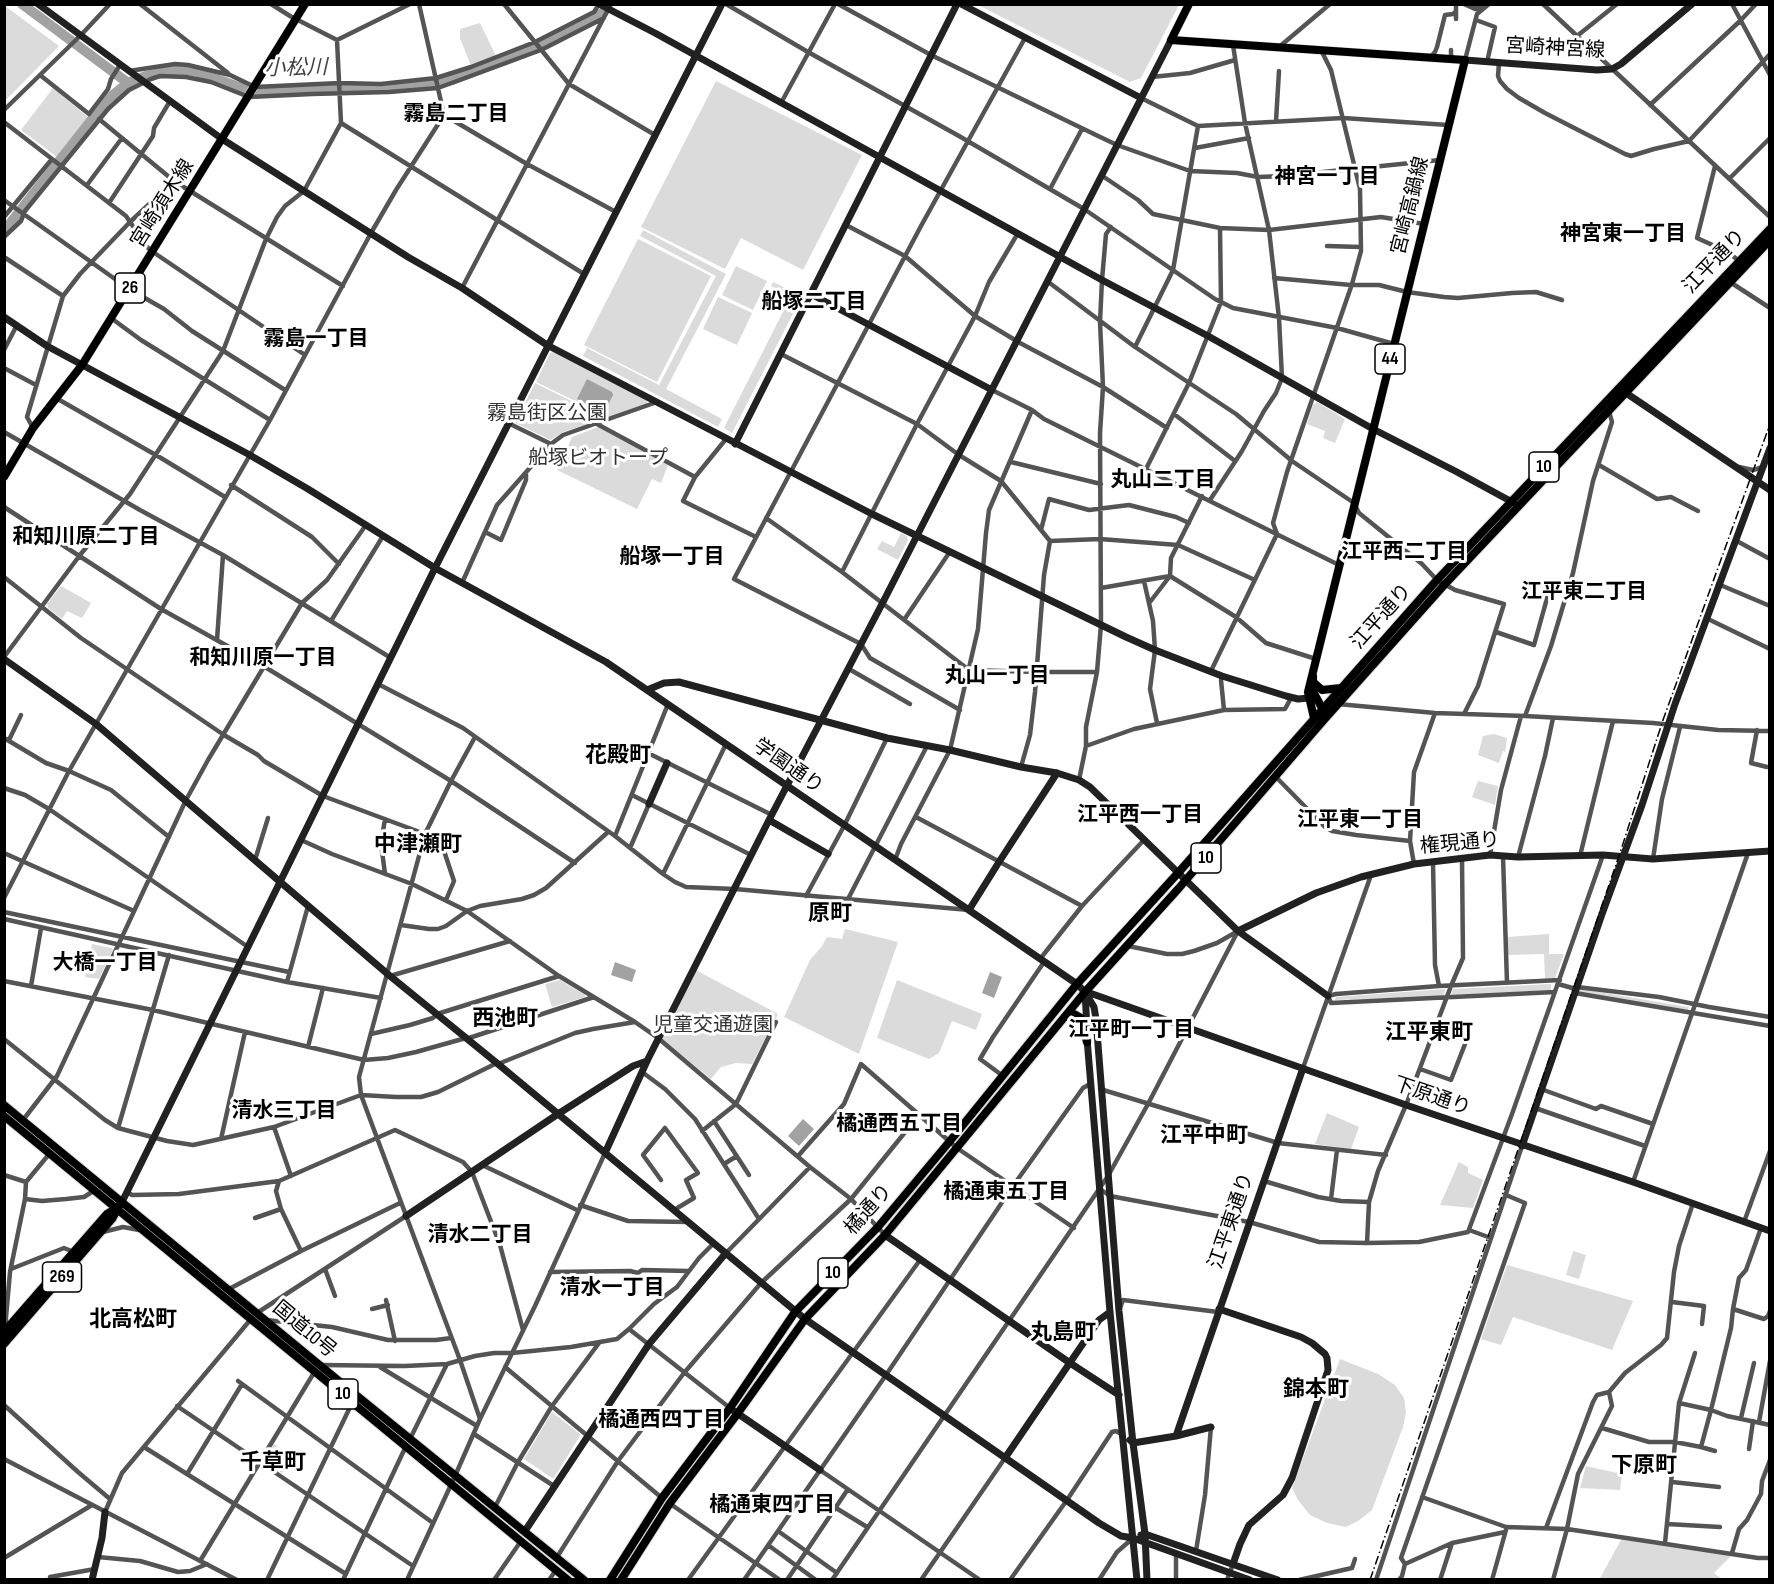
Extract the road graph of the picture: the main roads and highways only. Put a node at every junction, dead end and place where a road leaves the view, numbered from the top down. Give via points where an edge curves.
1 (305, 4) edge
2 (1189, 4) edge
3 (1770, 229) edge
4 (1770, 240) edge
5 (1623, 390) junction
6 (5, 474) edge
7 (1515, 504) junction
8 (1441, 582) junction
9 (1312, 674) junction
10 (1310, 686) junction
11 (1341, 688) junction
12 (1322, 708) junction
13 (1319, 719) junction
14 (1077, 984) joint
15 (1085, 992) joint
16 (1064, 1017) junction
17 (1088, 1042) road end
18 (4, 1105) edge
19 (4, 1116) edge
20 (21, 1124) junction
21 (120, 1205) junction
22 (255, 1316) junction
23 (4, 1332) edge
24 (4, 1344) edge
25 (318, 1368) junction
26 (453, 1480) junction
27 (666, 1501) junction
28 (568, 1580) edge
29 (584, 1580) edge
30 (610, 1580) edge
31 (621, 1580) edge

1 - 6 main road, 宮崎須木線 / 26 via 82,365 33,428
2 - 9 main road, 宮崎高鍋線 / 44 via 1171,40 1465,60
3 - 5 highway, 江平通り / 10
4 - 5 highway, 江平通り / 10
5 - 7 highway, 江平通り / 10
5 - 7 highway, 江平通り / 10 via 1609,411
7 - 8 highway, 江平通り / 10
8 - 11 highway, 江平通り / 10
8 - 13 highway, 江平通り / 10 via 1338,704
9 - 10 main road, 宮崎高鍋線 / 44
9 - 11 main road via 1322,690
10 - 12 main road
10 - 13 main road, 宮崎高鍋線 / 44 via 1309,699
11 - 12 highway, 江平通り / 10
12 - 13 highway, 江平通り / 10
13 - 14 highway, 江平通り / 10
13 - 15 highway, 江平通り / 10 via 1276,777
14 - 27 highway, 橘通り / 10 via 878,1227 795,1312
15 - 16 highway, 橘通り / 10
16 - 17 highway via 1074,1014 1081,1018
16 - 27 highway, 橘通り / 10 via 885,1235 805,1319 738,1413
18 - 20 highway, 国道10号 / 10
19 - 20 highway, 国道10号 / 10
20 - 21 highway, 国道10号 / 10
20 - 21 highway, 国道10号 / 10 via 95,1190
21 - 22 highway, 国道10号 / 10 via 145,1231
21 - 22 highway, 国道10号 / 10 via 229,1289
21 - 23 highway, 269 via 106,1214
21 - 24 highway, 269
22 - 25 highway, 国道10号 / 10
22 - 25 highway, 国道10号 / 10 via 266,1320
25 - 26 highway, 国道10号 / 10
26 - 28 highway, 国道10号 / 10
26 - 29 highway, 国道10号 / 10 via 495,1507
27 - 30 highway, 橘通り / 10
27 - 31 highway, 橘通り / 10

